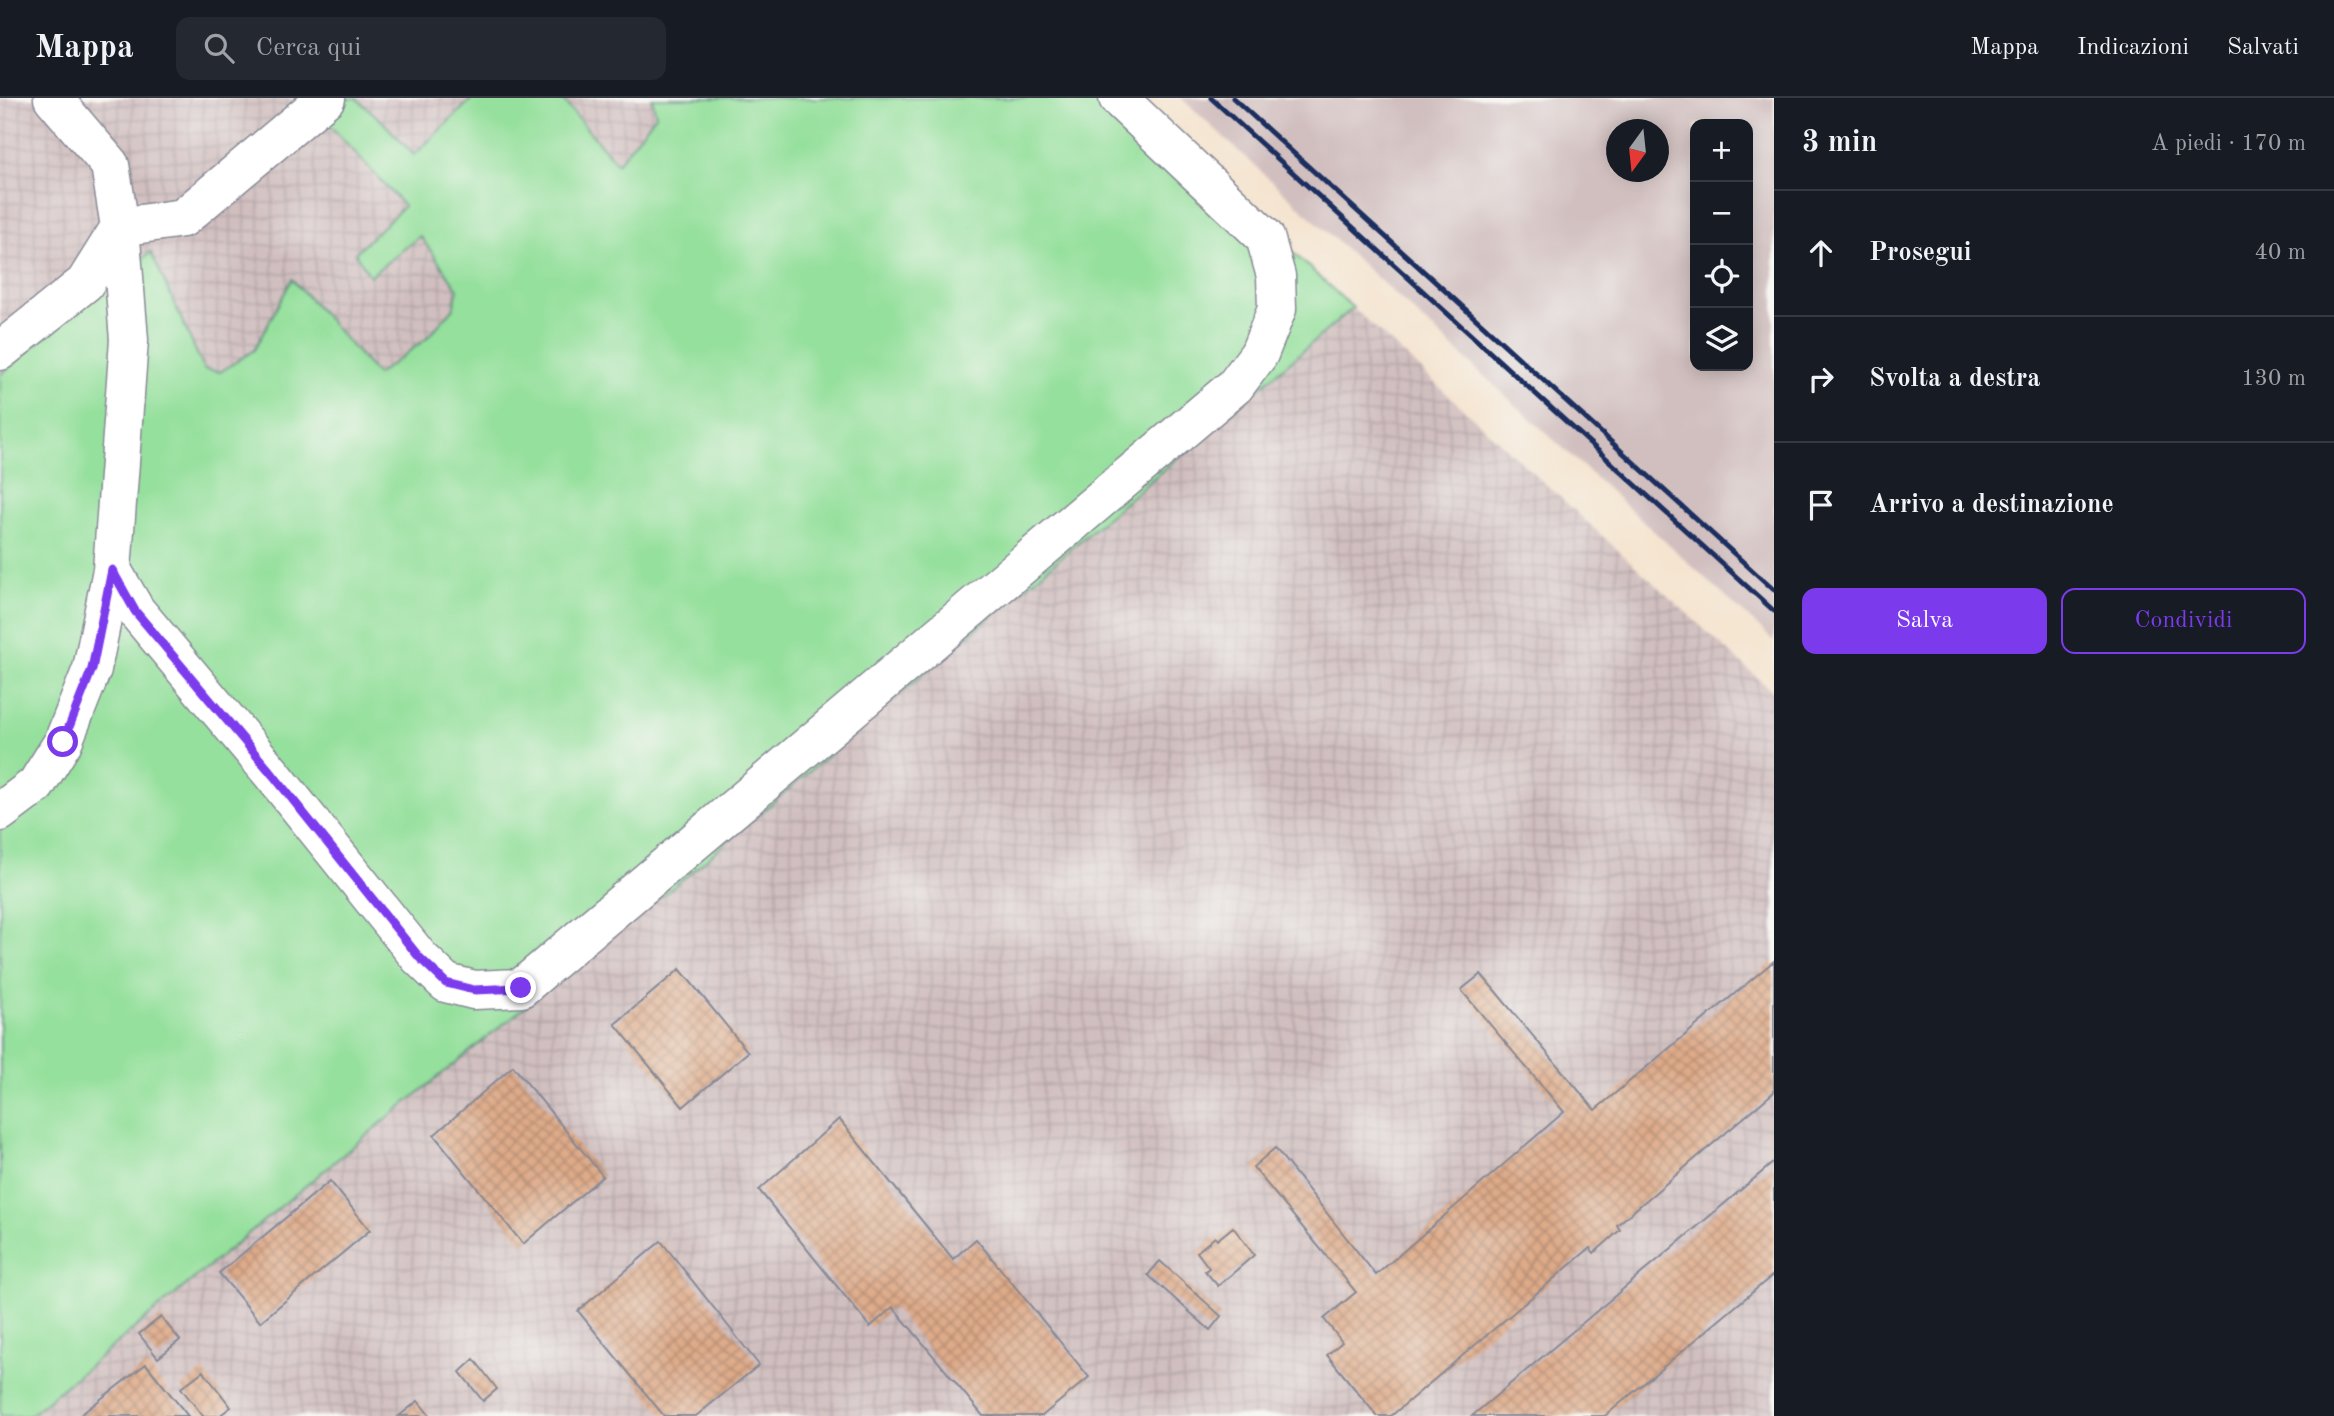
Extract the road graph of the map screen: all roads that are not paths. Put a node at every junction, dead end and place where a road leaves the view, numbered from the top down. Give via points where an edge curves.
1 (53, 98) edge
2 (326, 98) edge
3 (1118, 98) edge
4 (120, 227) junction
5 (0, 351) edge
6 (112, 570) junction
7 (0, 812) edge

1 - 4 lane via 110,165
2 - 4 lane via 183,218
3 - 6 lane via 1265,237 1276,276 1277,309 1259,354 1235,386 521,988 474,990 446,983 419,957 135,611
4 - 5 lane via 85,283
4 - 6 lane via 129,340
6 - 7 lane via 92,669 63,742 36,785

